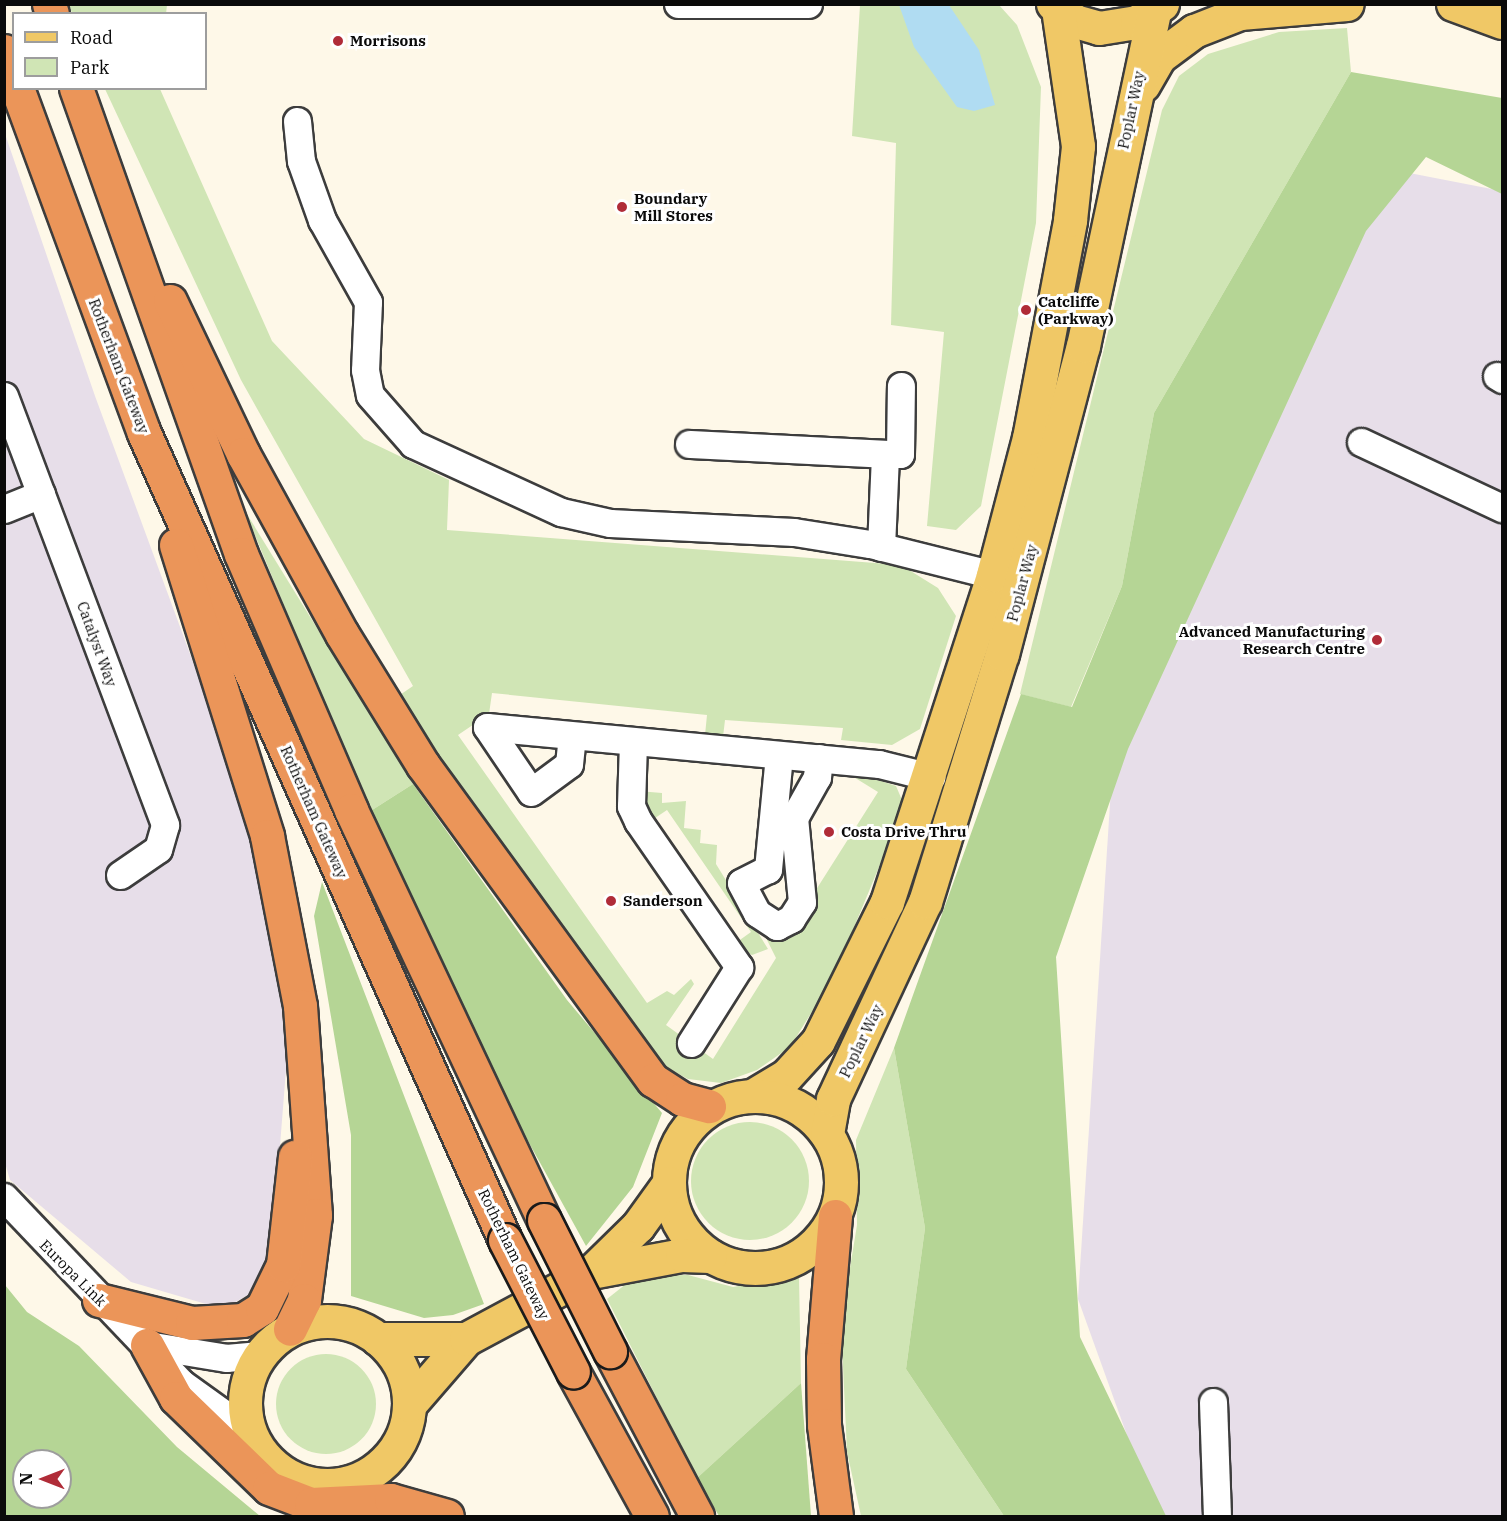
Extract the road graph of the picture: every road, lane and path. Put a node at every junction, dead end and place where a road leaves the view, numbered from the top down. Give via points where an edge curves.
1 (678, 4) edge
2 (808, 4) edge
3 (1347, 4) edge
4 (1453, 4) edge
5 (1055, 7) edge
6 (1158, 9) edge
7 (1503, 22) edge
8 (4, 51) edge
9 (12, 73) edge
10 (18, 90) edge
11 (77, 90) edge
12 (1134, 103) junction
13 (297, 121) dead end
14 (91, 133) junction
15 (901, 386) dead end
16 (4, 396) edge
17 (144, 433) junction
18 (1360, 442) dead end
19 (689, 444) dead end
20 (885, 454) junction
21 (41, 494) junction
22 (1503, 508) edge
23 (4, 509) edge
24 (881, 547) junction
25 (993, 575) junction
26 (572, 737) dead end
27 (633, 742) junction
28 (778, 756) junction
29 (819, 758) junction
30 (931, 777) junction
31 (120, 875) dead end
32 (302, 1036) junction
33 (691, 1043) dead end
34 (754, 1095) junction
35 (709, 1106) junction
36 (827, 1134) junction
37 (669, 1183) junction
38 (4, 1197) edge
39 (835, 1216) junction
40 (710, 1256) junction
41 (591, 1272) junction
42 (99, 1300) junction
43 (290, 1329) junction
44 (378, 1339) junction
45 (466, 1339) junction
46 (147, 1345) junction
47 (260, 1355) junction
48 (1213, 1402) dead end
49 (409, 1406) junction
50 (252, 1434) junction
51 (361, 1477) junction
52 (447, 1516) edge
53 (458, 1516) edge
54 (652, 1516) edge
55 (697, 1516) edge
56 (836, 1516) edge
57 (1217, 1516) edge

1 - 2 street
3 - 12 main road via 1240,13 1194,31 1159,57
4 - 7 main road
5 - 6 main road, Poplar Way via 1099,28 1137,22
5 - 25 main road, Poplar Way via 1077,146 1070,220 1029,438
6 - 12 main road, Poplar Way
8 - 9 highway
10 - 17 highway, Rotherham Gateway
11 - 14 highway
12 - 36 main road, Poplar Way via 1051,475 960,799 908,943 833,1099
13 - 24 street via 301,161 322,220 368,302 365,370 370,395 413,444 561,512 610,523 794,532
14 - 35 highway via 243,454 342,634 423,765 653,1080 674,1095
14 - 55 highway, bridge via 241,554 351,810 544,1220
15 - 20 street via 900,454
16 - 21 street, Catalyst Way
17 - 32 highway via 219,696 267,836
17 - 54 highway, Rotherham Gateway, bridge via 505,1240
18 - 22 street
19 - 20 street
20 - 24 street
21 - 23 street
21 - 31 street, Catalyst Way via 165,825 158,849
24 - 25 street
25 - 30 main road, Poplar Way
26 - 27 street
27 - 28 street
27 - 33 street via 631,806 638,821 739,967
28 - 29 street
28 - 29 street via 768,869 741,884 768,925 791,919 802,902 793,827 817,777
29 - 30 street via 907,768
30 - 34 main road, Poplar Way via 887,902 818,1041 786,1076
32 - 42 highway via 292,1197 273,1295 243,1320 224,1324 192,1323
32 - 43 highway via 315,1215 304,1300
34 - 35 main road
34 - 36 main road via 782,1100 808,1113
35 - 37 main road via 674,1152
36 - 39 main road via 840,1166
37 - 40 main road via 679,1225
37 - 41 main road via 638,1226
38 - 42 street, Europa Link
39 - 40 main road via 821,1239 799,1257 774,1268 746,1269
39 - 56 highway via 825,1298 824,1370
40 - 41 main road via 681,1255
41 - 45 main road
42 - 46 street, Europa Link
43 - 44 main road via 334,1321
43 - 47 main road
44 - 45 main road
44 - 49 main road via 405,1376
45 - 49 main road
46 - 47 street via 226,1358
46 - 50 street, Europa Link via 182,1383
46 - 52 highway via 176,1398 269,1488 311,1504 391,1500
47 - 50 main road via 247,1388
48 - 57 street
49 - 51 main road via 395,1448
50 - 51 main road via 272,1463 303,1481 326,1485
51 - 53 highway via 422,1489

